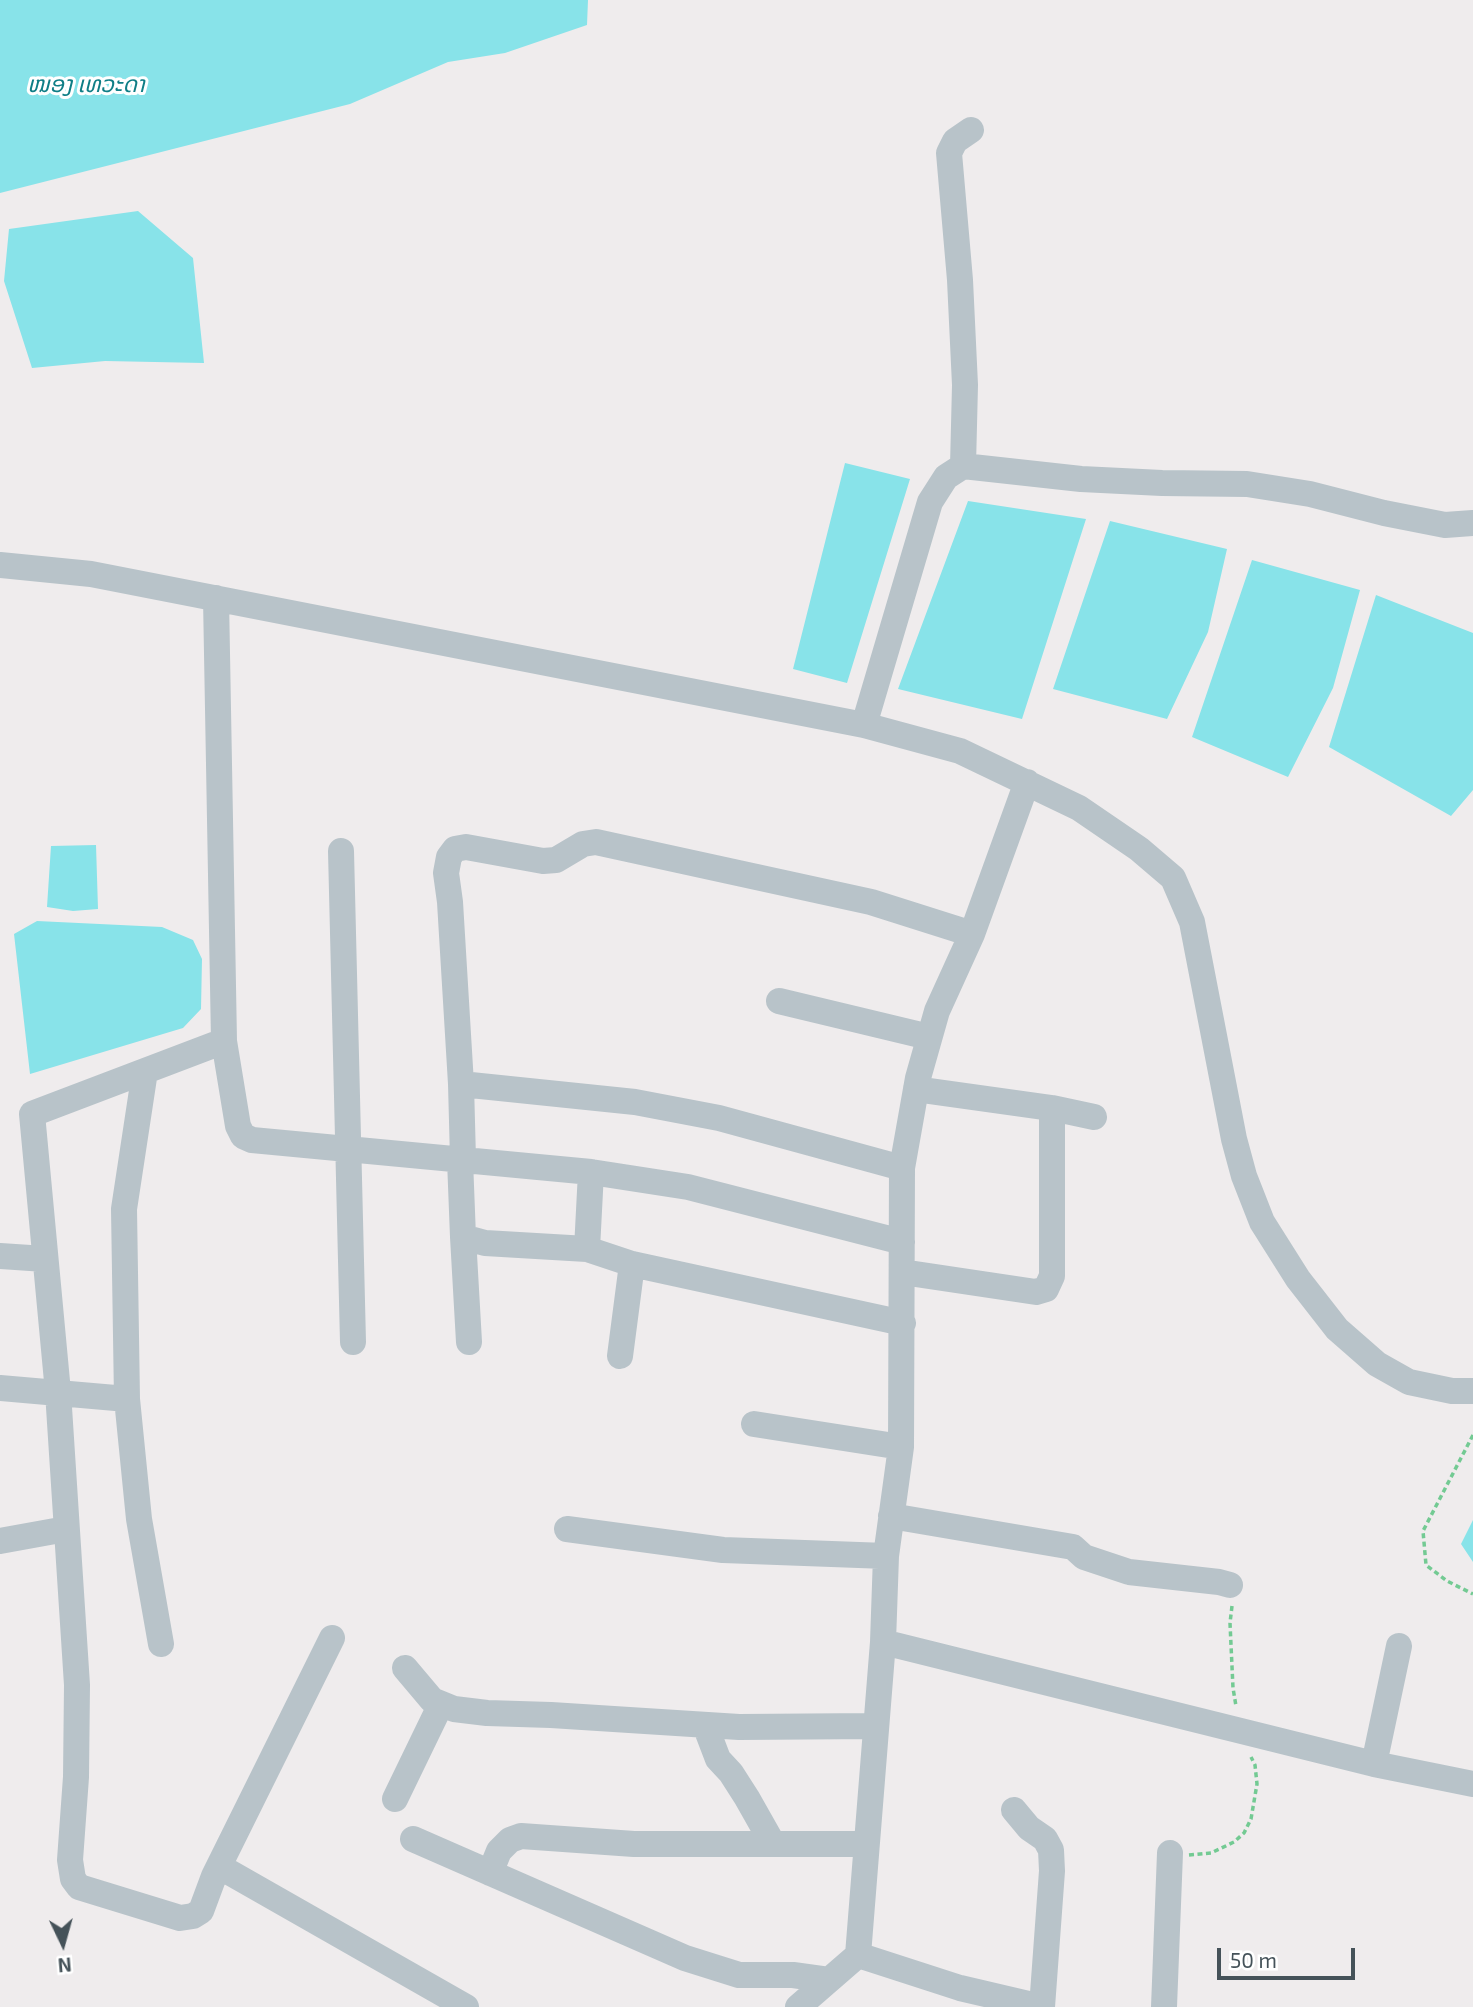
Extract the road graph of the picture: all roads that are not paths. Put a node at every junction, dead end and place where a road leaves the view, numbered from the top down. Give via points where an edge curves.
1 (971, 130) dead end
2 (963, 466) junction
3 (1473, 523) edge
4 (0, 565) edge
5 (216, 598) junction
6 (864, 725) junction
7 (1027, 782) junction
8 (341, 850) dead end
9 (972, 934) junction
10 (779, 1001) dead end
11 (929, 1037) junction
12 (224, 1041) junction
13 (145, 1071) junction
14 (461, 1084) junction
15 (916, 1089) junction
16 (1052, 1108) junction
17 (1094, 1117) dead end
18 (348, 1149) junction
19 (462, 1160) junction
20 (902, 1168) junction
21 (591, 1172) junction
22 (463, 1237) junction
23 (902, 1242) junction
24 (587, 1250) junction
25 (0, 1256) edge
26 (45, 1259) junction
27 (632, 1264) junction
28 (902, 1272) junction
29 (902, 1323) junction
30 (353, 1342) dead end
31 (469, 1342) dead end
32 (620, 1356) dead end
33 (0, 1388) edge
34 (1473, 1391) edge
35 (58, 1392) junction
36 (127, 1399) junction
37 (754, 1424) dead end
38 (901, 1447) junction
39 (891, 1516) junction
40 (567, 1529) dead end
41 (66, 1530) junction
42 (0, 1541) edge
43 (886, 1556) junction
44 (1230, 1586) dead end
45 (332, 1638) dead end
46 (883, 1642) junction
47 (162, 1644) dead end
48 (1399, 1646) dead end
49 (405, 1668) dead end
50 (442, 1704) junction
51 (705, 1725) junction
52 (876, 1726) junction
53 (1374, 1764) junction
54 (1473, 1784) edge
55 (395, 1799) dead end
56 (1014, 1810) dead end
57 (413, 1839) dead end
58 (773, 1844) junction
59 (866, 1844) junction
60 (1170, 1853) dead end
61 (490, 1872) junction
62 (214, 1876) junction
63 (858, 1955) junction
64 (829, 1979) junction
65 (466, 2007) edge
66 (798, 2007) edge
67 (1042, 2007) edge
68 (1164, 2007) edge

1 - 2 street via 955,141 949,153 965,385
2 - 3 street via 1081,479 1247,484 1446,524
2 - 6 street via 946,477 930,502
4 - 5 street via 91,574
5 - 6 street
5 - 12 street
6 - 7 street via 960,751
7 - 9 street
7 - 34 street via 1079,808 1172,878 1192,922 1244,1176 1262,1222 1298,1279 1337,1329 1377,1364 1409,1382
8 - 18 street
9 - 11 street
9 - 14 street via 871,902 596,842 543,861 455,849 446,873
10 - 11 street
11 - 15 street
12 - 13 street
12 - 18 street via 237,1126 243,1136
13 - 26 street via 32,1114
13 - 36 street via 124,1209
14 - 19 street
14 - 20 street via 635,1102 719,1118
15 - 16 street
15 - 20 street
16 - 17 street
16 - 28 street via 1052,1276 1046,1289 1036,1293
18 - 19 street
18 - 30 street
19 - 21 street
19 - 22 street
20 - 23 street
21 - 23 street via 688,1187
21 - 24 street
22 - 24 street via 485,1243
22 - 31 street
23 - 28 street
24 - 27 street
25 - 26 street
26 - 35 street
27 - 29 street
27 - 32 street
28 - 29 street
29 - 38 street
33 - 35 street
35 - 36 street
35 - 41 street
36 - 47 street via 139,1519
37 - 38 street
38 - 39 street
39 - 43 street
39 - 44 street via 1073,1547 1084,1557 1129,1572
40 - 43 street via 723,1550
41 - 42 street
41 - 62 street via 77,1685 73,1879 79,1887 180,1918 201,1911
43 - 46 street
45 - 62 street
46 - 52 street
46 - 53 street
48 - 53 street
49 - 50 street via 432,1700
50 - 51 street via 487,1713
50 - 55 street
51 - 52 street
51 - 58 street via 718,1759 747,1797
52 - 59 street
53 - 54 street
56 - 67 street via 1051,1850
57 - 61 street
58 - 59 street
58 - 61 street via 634,1844 521,1836 499,1851
59 - 63 street
60 - 68 street
61 - 64 street via 685,1958 739,1975
62 - 65 street via 229,1872
63 - 64 street
63 - 67 street via 960,1988
64 - 66 street

